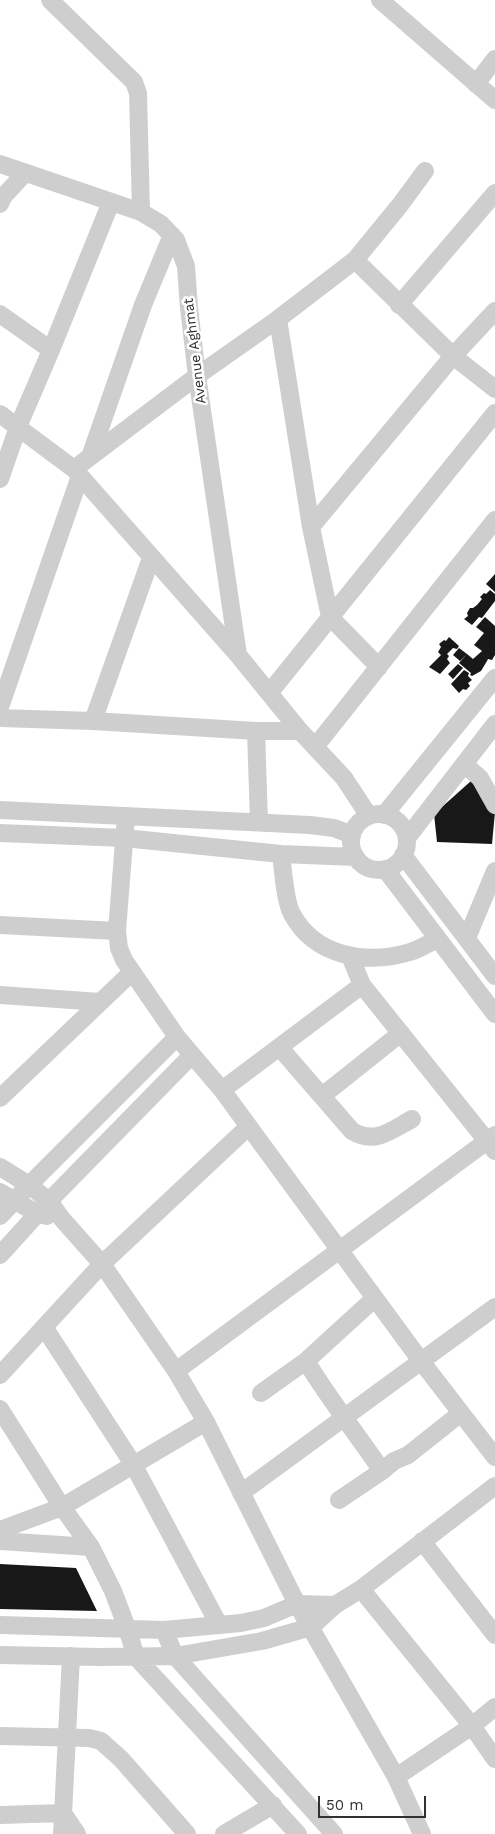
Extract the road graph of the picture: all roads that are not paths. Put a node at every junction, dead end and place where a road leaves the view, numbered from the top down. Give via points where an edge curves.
1 (50, 0) edge
2 (380, 0) edge
3 (495, 59) edge
4 (476, 84) junction
5 (495, 100) edge
6 (0, 164) edge
7 (425, 171) dead end
8 (25, 173) junction
9 (495, 193) edge
10 (111, 202) junction
11 (0, 204) edge
12 (141, 212) junction
13 (172, 235) junction
14 (355, 260) junction
15 (399, 305) junction
16 (495, 311) edge
17 (0, 314) edge
18 (278, 319) junction
19 (52, 350) junction
20 (453, 356) junction
21 (197, 376) junction
22 (495, 389) edge
23 (495, 413) edge
24 (0, 414) edge
25 (18, 427) junction
26 (90, 457) junction
27 (77, 473) junction
28 (0, 479) edge
29 (495, 520) edge
30 (311, 527) junction
31 (151, 558) junction
32 (330, 617) junction
33 (238, 654) junction
34 (380, 667) junction
35 (495, 678) edge
36 (270, 692) junction
37 (0, 707) edge
38 (0, 718) edge
39 (93, 721) junction
40 (495, 724) edge
41 (256, 731) junction
42 (300, 731) junction
43 (315, 747) junction
44 (464, 764) junction
45 (495, 805) edge
46 (0, 810) edge
47 (376, 815) junction
48 (126, 816) junction
49 (259, 822) junction
50 (0, 833) edge
51 (352, 835) junction
52 (124, 838) junction
53 (407, 838) junction
54 (281, 854) junction
55 (403, 855) junction
56 (356, 858) junction
57 (385, 869) junction
58 (495, 871) edge
59 (0, 925) edge
60 (117, 931) junction
61 (467, 938) junction
62 (438, 939) junction
63 (350, 956) junction
64 (132, 972) junction
65 (495, 976) edge
66 (362, 985) junction
67 (0, 995) edge
68 (100, 1002) junction
69 (495, 1014) edge
70 (401, 1033) junction
71 (177, 1037) junction
72 (280, 1048) junction
73 (192, 1056) junction
74 (222, 1090) junction
75 (322, 1096) junction
76 (0, 1098) edge
77 (412, 1119) dead end
78 (248, 1126) junction
79 (492, 1142) edge
80 (0, 1167) edge
81 (29, 1185) junction
82 (7, 1197) edge
83 (43, 1207) junction
84 (0, 1216) edge
85 (339, 1248) junction
86 (0, 1255) edge
87 (102, 1264) junction
88 (375, 1298) junction
89 (495, 1307) edge
90 (44, 1327) junction
91 (306, 1362) junction
92 (421, 1362) junction
93 (176, 1370) junction
94 (0, 1375) edge
95 (261, 1393) dead end
96 (0, 1410) edge
97 (461, 1414) junction
98 (345, 1417) junction
99 (206, 1422) junction
100 (495, 1457) edge
101 (133, 1464) junction
102 (382, 1471) junction
103 (495, 1486) edge
104 (241, 1493) junction
105 (339, 1500) dead end
106 (62, 1507) junction
107 (0, 1530) edge
108 (0, 1541) edge
109 (422, 1541) junction
110 (91, 1547) junction
111 (361, 1590) junction
112 (297, 1604) junction
113 (335, 1605) junction
114 (0, 1625) edge
115 (219, 1625) junction
116 (311, 1627) junction
117 (128, 1628) junction
118 (164, 1630) junction
119 (495, 1635) edge
120 (0, 1655) edge
121 (71, 1656) junction
122 (175, 1656) junction
123 (136, 1657) junction
124 (495, 1707) edge
125 (472, 1726) junction
126 (0, 1736) edge
127 (66, 1737) junction
128 (495, 1759) edge
129 (396, 1777) junction
130 (273, 1805) junction
131 (63, 1813) junction
132 (0, 1815) edge
133 (62, 1834) edge
134 (77, 1834) edge
135 (187, 1834) edge
136 (224, 1834) edge
137 (298, 1834) edge
138 (334, 1834) edge
139 (422, 1834) edge

1 - 12 street via 134,82 138,93
2 - 4 street
3 - 4 street
4 - 5 street
6 - 8 street, Avenue Aghmat
7 - 14 street
8 - 10 street, Avenue Aghmat
8 - 11 street
9 - 15 street
10 - 12 street, Avenue Aghmat
10 - 19 street
12 - 13 street, Avenue Aghmat
13 - 21 street, Avenue Aghmat via 186,266
13 - 26 street via 143,305
14 - 15 street
14 - 18 street
15 - 20 street
16 - 20 street
17 - 19 street
18 - 21 street
18 - 30 street
19 - 25 street
20 - 22 street
20 - 30 street
21 - 26 street
21 - 33 street, Avenue Aghmat
23 - 32 street
24 - 25 street
25 - 27 street
25 - 28 street
26 - 27 street
27 - 31 street
27 - 37 street
29 - 34 street
30 - 32 street
31 - 33 street
31 - 39 street
32 - 34 street
32 - 36 street
33 - 36 street
34 - 43 street
35 - 47 street
36 - 42 street
38 - 39 street
39 - 41 street
40 - 44 street
41 - 42 street
41 - 49 street
42 - 43 street
43 - 47 street
44 - 45 street via 480,778
44 - 53 street
46 - 48 street
47 - 51 street via 358,824
47 - 53 street via 389,816 399,822
48 - 49 street
48 - 52 street
49 - 51 street via 334,828
50 - 52 street
51 - 56 street
52 - 54 street
52 - 60 street
53 - 55 street
54 - 56 street
54 - 63 street via 291,913 308,937 324,948
55 - 57 street via 397,863
55 - 61 street
56 - 57 street via 370,868
57 - 62 street
58 - 61 street
59 - 60 street
60 - 64 street via 119,948
61 - 65 street
62 - 63 street via 410,952 383,957
62 - 69 street
63 - 66 street
64 - 68 street
64 - 71 street
66 - 70 street
66 - 72 street
67 - 68 street
68 - 76 street
70 - 75 street
70 - 79 street
71 - 73 street
71 - 81 street
72 - 74 street
72 - 75 street
73 - 74 street
73 - 83 street
74 - 78 street
75 - 77 street via 352,1131 368,1138 382,1135
78 - 85 street
78 - 87 street
79 - 85 street
80 - 81 street
81 - 82 street
81 - 83 street
82 - 83 street
82 - 84 street
83 - 86 street
83 - 87 street via 62,1219
85 - 88 street
85 - 93 street
87 - 90 street
87 - 93 street
88 - 91 street
88 - 92 street
89 - 92 street
90 - 94 street
90 - 101 street
91 - 95 street
91 - 98 street
92 - 97 street
92 - 98 street
93 - 99 street
96 - 106 street
97 - 100 street
97 - 102 street
98 - 102 street
98 - 104 street
99 - 101 street
99 - 104 street
101 - 106 street
101 - 115 street
102 - 105 street
103 - 109 street
104 - 112 street
106 - 107 street
106 - 110 street
108 - 110 street
109 - 111 street
109 - 119 street
110 - 117 street
111 - 113 street
111 - 125 street
112 - 113 street
112 - 115 street via 264,1618
112 - 116 street
113 - 116 street
114 - 117 street
115 - 118 street
116 - 122 street via 262,1641
116 - 129 street
117 - 118 street
117 - 123 street
118 - 122 street
120 - 121 street
121 - 123 street
121 - 127 street
122 - 123 street
122 - 138 street
123 - 130 street
124 - 125 street
125 - 128 street
125 - 129 street
126 - 127 street
127 - 131 street
127 - 135 street via 89,1738 110,1748
129 - 139 street
130 - 136 street
130 - 137 street
131 - 132 street
131 - 133 street
131 - 134 street

